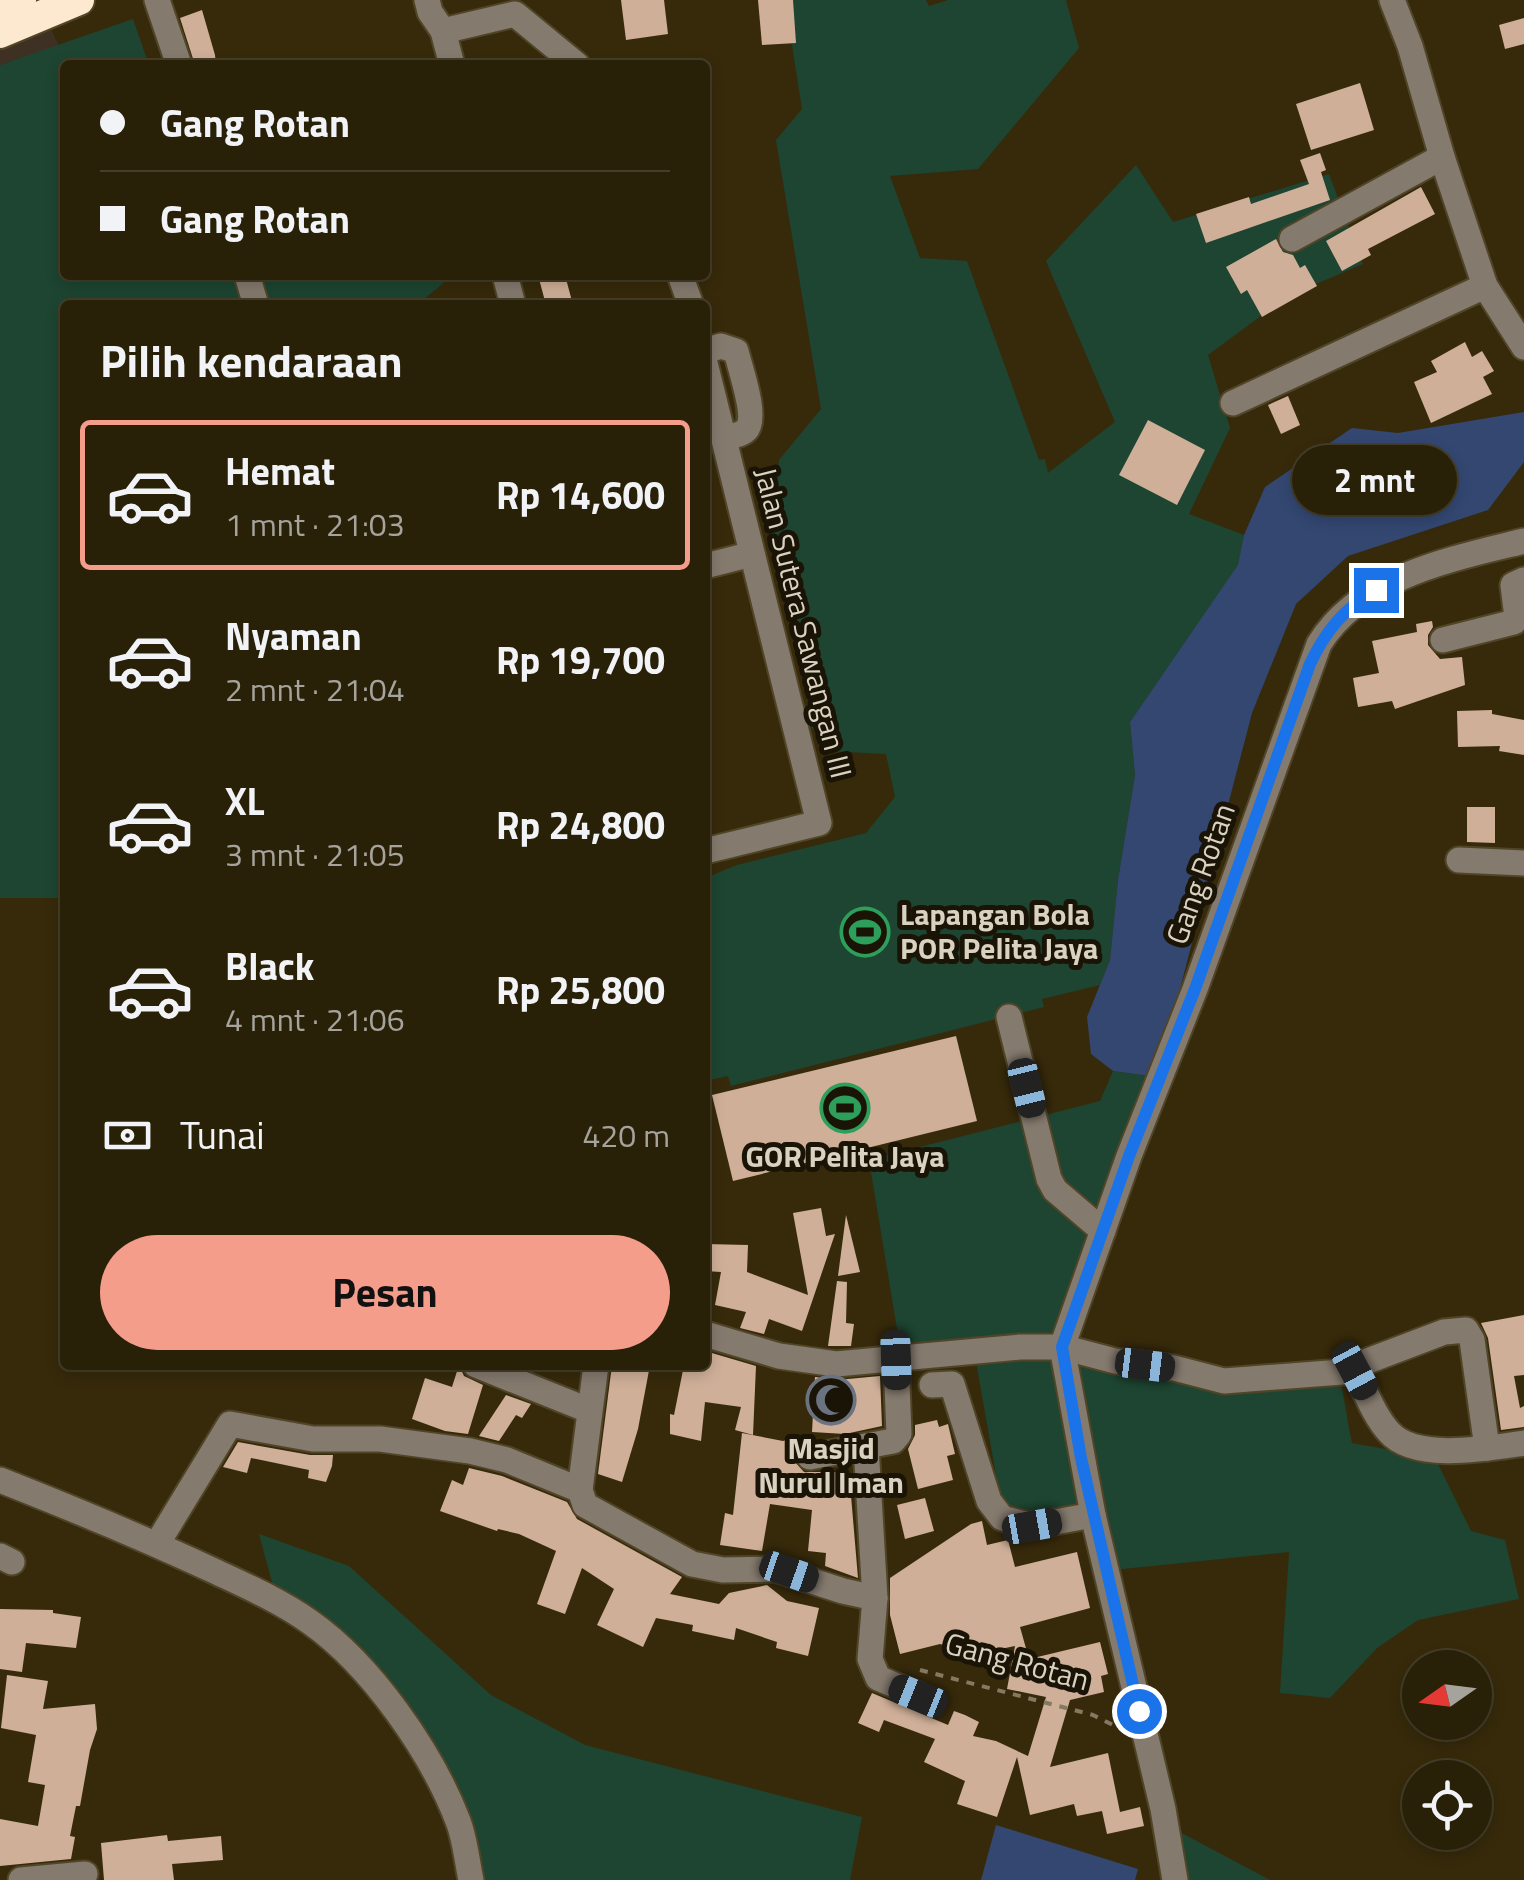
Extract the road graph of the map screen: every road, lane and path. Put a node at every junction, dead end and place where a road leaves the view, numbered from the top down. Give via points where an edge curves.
1 (21, 0) edge
2 (79, 0) edge
3 (157, 0) edge
4 (427, 0) edge
5 (446, 0) edge
6 (1392, 0) edge
7 (0, 9) edge
8 (443, 31) junction
9 (0, 33) edge
10 (177, 60) edge
11 (451, 60) edge
12 (571, 60) edge
13 (1442, 157) junction
14 (1292, 239) dead end
15 (1485, 286) junction
16 (1524, 347) edge
17 (710, 350) edge
18 (710, 383) edge
19 (1233, 403) dead end
20 (724, 438) junction
21 (1524, 541) edge
22 (752, 554) junction
23 (710, 565) edge
24 (1524, 580) edge
25 (1443, 640) dead end
26 (710, 842) edge
27 (1459, 860) dead end
28 (1524, 863) edge
29 (1009, 1017) dead end
30 (1104, 1231) junction
31 (710, 1335) edge
32 (1062, 1347) junction
33 (896, 1360) junction
34 (488, 1370) edge
35 (595, 1370) edge
36 (1355, 1371) junction
37 (932, 1385) dead end
38 (588, 1410) junction
39 (1524, 1443) edge
40 (866, 1446) junction
41 (1487, 1448) junction
42 (810, 1457) dead end
43 (0, 1480) edge
44 (580, 1490) junction
45 (1093, 1515) junction
46 (157, 1544) junction
47 (875, 1598) junction
48 (916, 1669) dead end
49 (918, 1696) dead end
50 (1146, 1743) junction
51 (85, 1874) dead end
52 (21, 1880) edge
53 (471, 1880) edge
54 (1176, 1880) edge

1 - 7 highway
2 - 9 highway
3 - 10 street
4 - 8 street
5 - 8 street
6 - 13 street
8 - 11 street
8 - 12 street via 515,14
13 - 14 street
13 - 15 street
15 - 16 street
15 - 19 street
17 - 20 street, Jalan Sutera Sawangan III via 736,351 752,417 749,428
18 - 20 street, Jalan Sutera Sawangan III
20 - 22 street, Jalan Sutera Sawangan III
21 - 30 street, Gang Rotan via 1398,578 1357,601 1330,627
22 - 23 street
22 - 26 street, Jalan Sutera Sawangan III via 819,823
24 - 25 street via 1513,585 1514,622
27 - 28 street
29 - 30 street via 1049,1179
30 - 32 street, Gang Rotan
31 - 33 street via 836,1364
32 - 33 street
32 - 36 street via 1224,1380
32 - 45 street, Gang Rotan
33 - 40 street via 899,1434
34 - 38 street
35 - 38 street
36 - 41 street via 1389,1434 1402,1442 1420,1449
36 - 41 street via 1415,1343 1466,1330
37 - 45 street via 952,1384 989,1500 1002,1518 1032,1526
38 - 44 street
39 - 41 street
40 - 42 street
40 - 47 street
43 - 46 street
44 - 46 street via 470,1451 380,1439 313,1439 230,1424
44 - 47 street via 585,1504 692,1564 775,1569
45 - 50 street, Gang Rotan
46 - 53 street via 273,1598 336,1644 388,1701 430,1764 459,1822
47 - 49 street via 873,1670
48 - 50 path, Gang Rotan via 1094,1715
50 - 54 street
51 - 52 street

